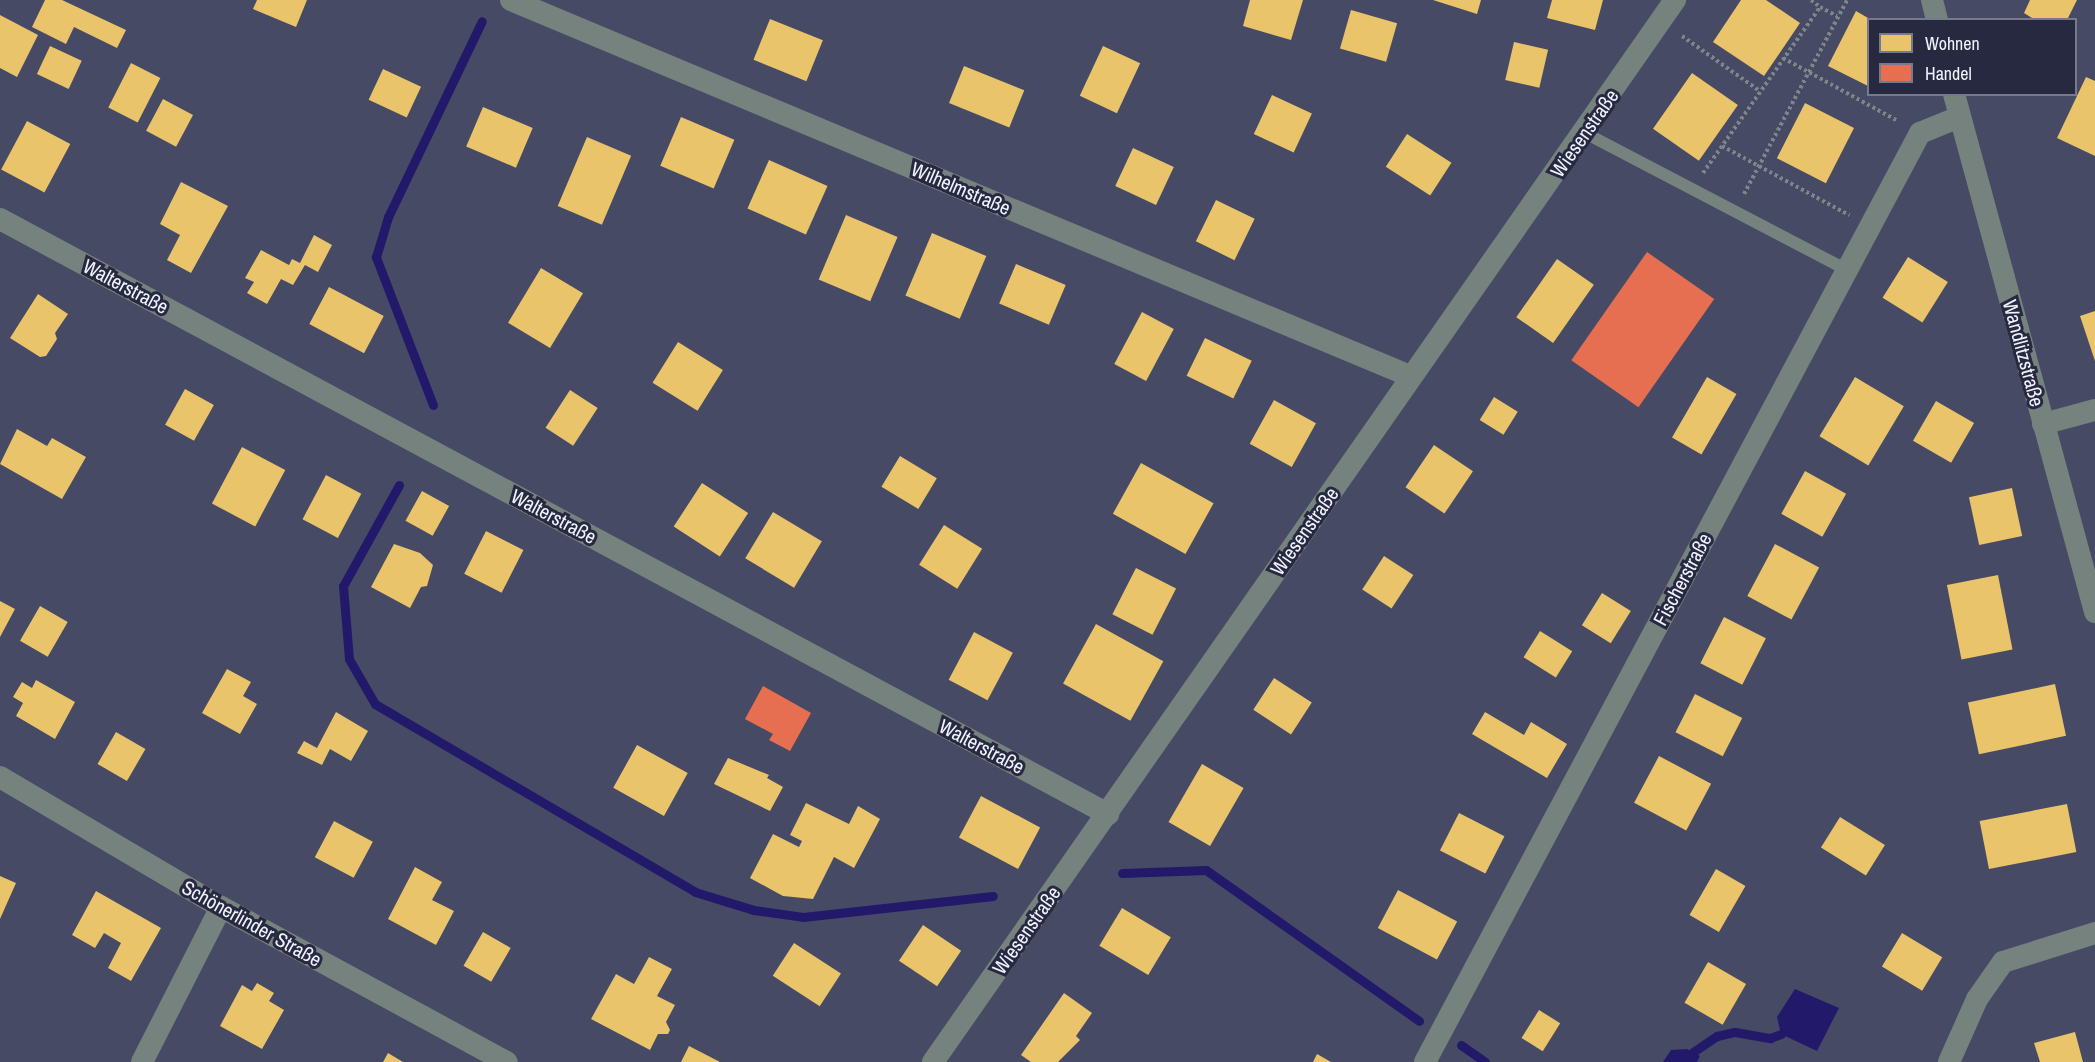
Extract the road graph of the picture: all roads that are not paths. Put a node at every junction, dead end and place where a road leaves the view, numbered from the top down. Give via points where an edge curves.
1 (512, 0) edge
2 (1675, 0) edge
3 (1932, 0) edge
4 (1936, 18) edge
5 (1954, 96) edge
6 (1959, 117) junction
7 (1585, 133) junction
8 (0, 219) edge
9 (1847, 270) junction
10 (1410, 376) junction
11 (2095, 410) edge
12 (2043, 424) junction
13 (2095, 612) edge
14 (0, 777) edge
15 (1108, 814) junction
16 (221, 907) junction
17 (2095, 933) edge
18 (142, 1062) edge
19 (507, 1062) edge
20 (933, 1062) edge
21 (1425, 1062) edge
22 (1950, 1062) edge

1 - 10 street, Wilhelmstraße
2 - 7 street, Wiesenstraße
3 - 4 street
5 - 6 street, Wandlitzstraße
6 - 9 street, Fischerstraße via 1920,133
6 - 12 street, Wandlitzstraße
7 - 9 lane
7 - 10 street, Wiesenstraße
8 - 15 street, Walterstraße
9 - 21 street, Fischerstraße
10 - 15 street, Wiesenstraße
11 - 12 street
12 - 13 street, Wandlitzstraße
14 - 16 street, Schönerlinder Straße
15 - 20 street, Wiesenstraße
16 - 18 street
16 - 19 street, Schönerlinder Straße
17 - 22 street via 2003,962 1977,999

